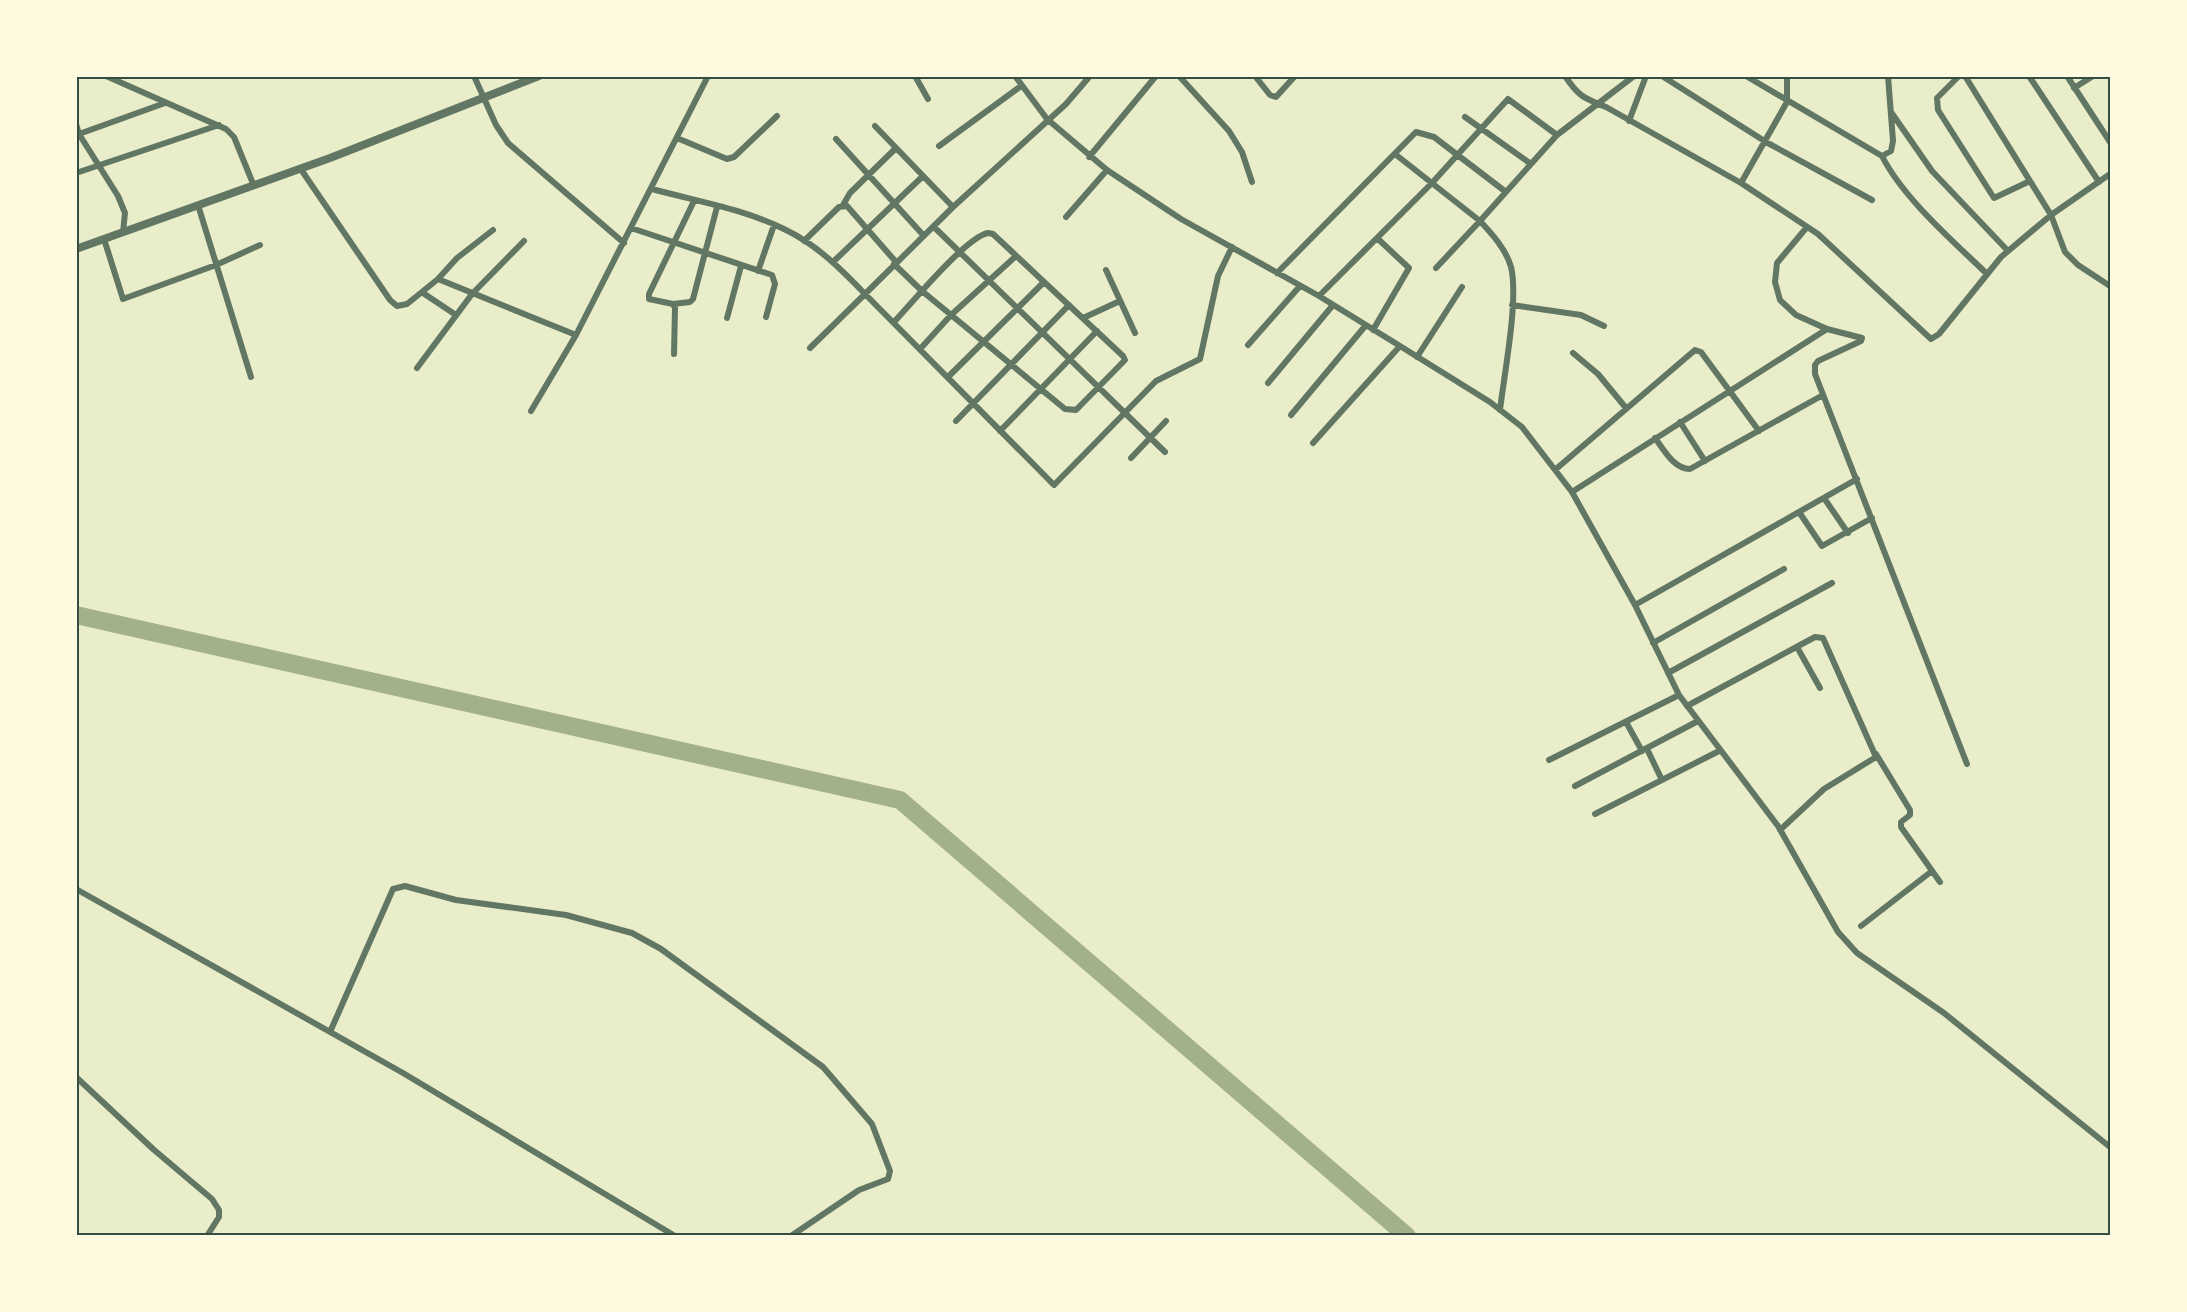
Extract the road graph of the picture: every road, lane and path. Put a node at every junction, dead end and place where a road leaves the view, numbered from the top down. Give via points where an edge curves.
1 (106, 76) edge
2 (474, 76) edge
3 (539, 76) edge
4 (708, 76) edge
5 (915, 76) edge
6 (1015, 76) edge
7 (1090, 76) edge
8 (1156, 76) edge
9 (1179, 76) edge
10 (1255, 76) edge
11 (1295, 76) edge
12 (1565, 76) edge
13 (1634, 76) edge
14 (1662, 76) edge
15 (1746, 76) edge
16 (1787, 76) edge
17 (1888, 76) edge
18 (1959, 76) edge
19 (1965, 76) edge
20 (2028, 76) edge
21 (2067, 76) edge
22 (2093, 76) edge
23 (1646, 77) edge
24 (1021, 86) junction
25 (2074, 88) junction
26 (483, 99) junction
27 (928, 99) dead end
28 (1787, 102) junction
29 (165, 103) junction
30 (1598, 104) junction
31 (1890, 111) junction
32 (777, 116) dead end
33 (1465, 117) dead end
34 (1047, 119) junction
35 (1629, 121) junction
36 (76, 124) edge
37 (219, 124) junction
38 (875, 126) dead end
39 (1482, 130) junction
40 (79, 134) junction
41 (1557, 135) junction
42 (678, 138) junction
43 (836, 139) dead end
44 (1766, 142) junction
45 (2110, 142) edge
46 (939, 146) dead end
47 (896, 148) junction
48 (1395, 154) junction
49 (1458, 156) junction
50 (1882, 156) junction
51 (1089, 157) junction
52 (99, 164) junction
53 (1531, 164) junction
54 (300, 168) junction
55 (1107, 170) junction
56 (76, 173) edge
57 (869, 174) junction
58 (2110, 174) edge
59 (923, 176) junction
60 (2030, 181) junction
61 (2099, 182) junction
62 (1252, 183) dead end
63 (1432, 183) junction
64 (1741, 183) junction
65 (254, 186) junction
66 (652, 189) junction
67 (1506, 192) junction
68 (1872, 200) dead end
69 (694, 201) junction
70 (895, 204) junction
71 (198, 205) junction
72 (843, 205) junction
73 (717, 207) junction
74 (953, 207) junction
75 (2051, 216) junction
76 (1066, 217) dead end
77 (1480, 221) junction
78 (774, 225) junction
79 (934, 227) junction
80 (1807, 227) junction
81 (632, 228) junction
82 (493, 230) dead end
83 (867, 230) junction
84 (123, 232) junction
85 (924, 236) junction
86 (1377, 238) junction
87 (104, 239) junction
88 (524, 241) dead end
89 (804, 241) junction
90 (624, 243) junction
91 (674, 243) junction
92 (260, 245) dead end
93 (1232, 247) junction
94 (76, 249) edge
95 (2008, 251) junction
96 (961, 252) junction
97 (705, 254) junction
98 (1016, 256) junction
99 (833, 262) junction
100 (895, 263) junction
101 (216, 265) junction
102 (741, 266) junction
103 (1436, 268) dead end
104 (1106, 270) dead end
105 (758, 271) junction
106 (1277, 273) junction
107 (1987, 274) junction
108 (438, 279) junction
109 (989, 279) junction
110 (1044, 282) junction
111 (1300, 286) junction
112 (2110, 286) edge
113 (1462, 287) dead end
114 (922, 291) junction
115 (423, 292) junction
116 (472, 294) junction
117 (865, 294) junction
118 (1319, 296) junction
119 (1120, 301) junction
120 (673, 304) junction
121 (1069, 305) junction
122 (1333, 305) junction
123 (1512, 305) junction
124 (1017, 307) junction
125 (456, 315) junction
126 (951, 315) junction
127 (766, 317) dead end
128 (727, 318) dead end
129 (1083, 318) junction
130 (894, 322) junction
131 (1366, 325) junction
132 (1604, 326) dead end
133 (1827, 329) junction
134 (1373, 330) junction
135 (1042, 331) junction
136 (1097, 331) junction
137 (1135, 333) dead end
138 (576, 335) junction
139 (982, 340) junction
140 (1248, 345) dead end
141 (1400, 346) junction
142 (810, 348) dead end
143 (921, 348) junction
144 (1573, 353) dead end
145 (674, 354) dead end
146 (1417, 357) junction
147 (1070, 358) junction
148 (1011, 364) junction
149 (417, 368) dead end
150 (251, 377) dead end
151 (948, 377) junction
152 (1268, 382) dead end
153 (1099, 386) junction
154 (1040, 388) junction
155 (1731, 390) junction
156 (1823, 395) junction
157 (974, 403) junction
158 (1626, 408) junction
159 (1500, 410) junction
160 (531, 411) dead end
161 (1125, 411) junction
162 (1291, 415) dead end
163 (956, 421) dead end
164 (1166, 421) dead end
165 (1680, 422) junction
166 (1000, 431) junction
167 (1759, 431) junction
168 (1150, 438) junction
169 (1655, 438) junction
170 (1313, 444) dead end
171 (1165, 452) dead end
172 (1131, 458) dead end
173 (1705, 461) junction
174 (1556, 469) junction
175 (1857, 479) junction
176 (1572, 492) junction
177 (1824, 498) junction
178 (1799, 512) junction
179 (1872, 518) junction
180 (1848, 533) junction
181 (1784, 569) dead end
182 (1832, 582) dead end
183 (1635, 605) junction
184 (1653, 643) junction
185 (1797, 647) junction
186 (1668, 673) junction
187 (1820, 688) dead end
188 (1679, 696) junction
189 (1687, 706) junction
190 (1698, 721) junction
191 (1626, 722) junction
192 (1645, 750) junction
193 (1719, 751) junction
194 (1876, 754) junction
195 (1549, 760) dead end
196 (1967, 764) dead end
197 (1662, 780) junction
198 (1575, 786) dead end
199 (1595, 814) dead end
200 (1780, 830) junction
201 (1932, 871) junction
202 (1940, 882) dead end
203 (76, 889) edge
204 (1861, 926) dead end
205 (330, 1032) junction
206 (76, 1077) edge
207 (2110, 1147) edge
208 (207, 1236) edge
209 (675, 1236) edge
210 (791, 1236) edge

1 - 29 street
2 - 26 street
3 - 26 street
4 - 42 street
5 - 27 street
6 - 24 street
7 - 34 street
8 - 51 street
9 - 62 street via 1229,130 1242,152
10 - 11 street via 1276,97
12 - 30 street via 1578,95
13 - 30 street
14 - 44 street
15 - 28 street
16 - 28 street
17 - 31 street
18 - 60 street via 1937,98 1938,110 1994,198
19 - 60 street
20 - 61 street
21 - 25 street
22 - 25 street
23 - 35 street
24 - 34 street
24 - 46 street
25 - 45 street
26 - 54 street
26 - 90 street via 508,143
28 - 44 street
28 - 50 street
29 - 37 street
29 - 40 street
30 - 35 street
30 - 41 street
31 - 50 street via 1891,151
31 - 95 street via 1932,171
32 - 42 street via 734,157 727,159
33 - 39 street
34 - 51 street
34 - 74 street
35 - 64 street
36 - 40 street
37 - 52 street
37 - 65 street via 234,137
38 - 47 street
39 - 41 street via 1508,99
39 - 49 street
39 - 53 street
40 - 52 street
41 - 53 street
42 - 66 street
43 - 57 street
44 - 64 street
44 - 68 street
47 - 57 street
47 - 59 street
48 - 49 street via 1416,132 1422,132
48 - 63 street
48 - 106 street
49 - 63 street
49 - 67 street
50 - 107 street via 1942,230
51 - 55 street
52 - 56 street
52 - 84 street via 125,213
53 - 67 street
54 - 65 street
54 - 115 street via 390,300 401,306
55 - 76 street
55 - 93 street via 1180,219
57 - 70 street
57 - 72 street
58 - 61 street
59 - 70 street
59 - 74 street
60 - 75 street
61 - 75 street
63 - 77 street
63 - 86 street
64 - 80 street
65 - 71 street
66 - 69 street
66 - 81 street
67 - 77 street
69 - 73 street
69 - 91 street
70 - 83 street
70 - 85 street
71 - 84 street
71 - 101 street
72 - 83 street via 853,211
72 - 89 street
73 - 78 street
73 - 97 street
74 - 79 street
75 - 95 street
75 - 112 street via 2065,252
77 - 103 street
77 - 123 street via 1502,246 1511,265
78 - 89 street
78 - 105 street
79 - 85 street
79 - 96 street
80 - 107 street via 1931,339
80 - 133 street via 1777,263 1775,282 1786,309
81 - 90 street
81 - 91 street
82 - 108 street via 457,258
83 - 99 street
83 - 100 street
84 - 87 street
85 - 100 street
86 - 118 street
86 - 134 street via 1409,268
87 - 94 street
87 - 101 street via 123,299
88 - 116 street
89 - 99 street
90 - 138 street
91 - 97 street
91 - 120 street via 649,294 649,299
92 - 101 street
93 - 106 street
93 - 161 street via 1218,276 1200,358 1156,381
95 - 107 street
96 - 98 street via 988,233
96 - 109 street
96 - 114 street
97 - 102 street
97 - 120 street via 693,299
98 - 109 street
98 - 110 street
99 - 117 street
100 - 114 street
100 - 117 street
101 - 150 street
102 - 105 street
102 - 128 street
104 - 119 street
105 - 127 street via 774,278
106 - 111 street
108 - 115 street
108 - 116 street
109 - 124 street
109 - 126 street
110 - 121 street
110 - 124 street
111 - 118 street
111 - 140 street
113 - 146 street
114 - 126 street
114 - 130 street
115 - 125 street
116 - 125 street
116 - 138 street
117 - 130 street
117 - 142 street
118 - 122 street
119 - 129 street
119 - 137 street
120 - 145 street
121 - 129 street
121 - 135 street
122 - 131 street
122 - 152 street
123 - 132 street via 1581,315
123 - 159 street
124 - 135 street
124 - 139 street
125 - 149 street
126 - 139 street
126 - 143 street
129 - 136 street
130 - 143 street
131 - 134 street
131 - 162 street
133 - 155 street
133 - 156 street via 1862,338 1815,365
134 - 141 street
135 - 147 street
135 - 148 street
136 - 147 street
136 - 153 street via 1125,358
138 - 160 street
139 - 148 street
139 - 151 street
141 - 146 street
141 - 170 street
143 - 151 street
144 - 158 street via 1598,374
146 - 159 street
147 - 153 street
147 - 154 street
148 - 154 street
148 - 157 street
151 - 157 street
153 - 154 street via 1076,410 1070,411
153 - 161 street
154 - 166 street
155 - 158 street via 1701,352 1695,350
155 - 165 street
155 - 167 street
156 - 167 street
156 - 175 street
157 - 163 street
157 - 166 street
158 - 174 street
159 - 174 street via 1522,427
161 - 166 street via 1053,484
161 - 168 street
164 - 168 street
165 - 169 street
165 - 173 street
167 - 173 street
168 - 171 street
168 - 172 street
169 - 173 street via 1682,469
169 - 176 street
174 - 176 street
175 - 177 street
175 - 179 street
176 - 183 street
177 - 178 street
177 - 180 street
178 - 180 street via 1822,546
178 - 183 street
179 - 180 street
179 - 196 street
181 - 184 street
182 - 186 street
183 - 184 street
184 - 186 street
185 - 187 street
185 - 189 street
185 - 194 street via 1815,637 1823,638
186 - 188 street
188 - 189 street
188 - 191 street
189 - 190 street
190 - 192 street
190 - 193 street
191 - 192 street
191 - 195 street
192 - 197 street
192 - 198 street
193 - 197 street
193 - 200 street
194 - 200 street via 1874,760 1824,789
194 - 201 street via 1910,810 1901,827
197 - 199 street
200 - 207 street via 1838,932 1857,953 1944,1013
201 - 202 street
201 - 204 street
203 - 205 street
205 - 209 street
205 - 210 street via 393,889 405,886 456,900 566,915 632,933 661,949 823,1067 872,1124 890,1171 888,1179 859,1190
206 - 208 street via 212,1198 219,1217

